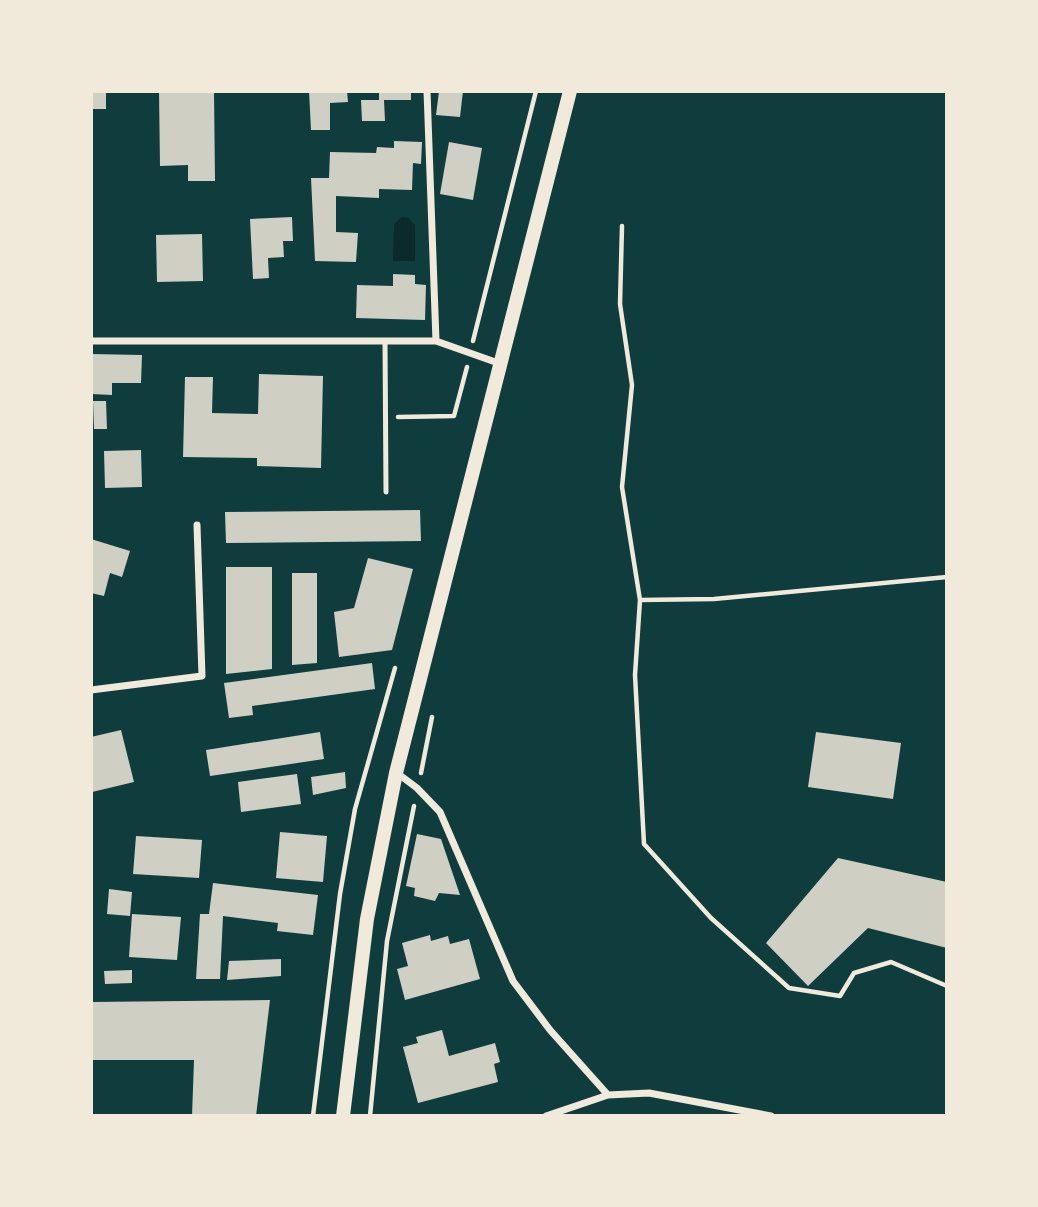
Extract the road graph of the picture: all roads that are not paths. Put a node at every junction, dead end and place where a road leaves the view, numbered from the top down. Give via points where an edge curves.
1 (427, 91) edge
2 (570, 91) edge
3 (91, 341) edge
4 (384, 341) junction
5 (436, 341) junction
6 (501, 364) junction
7 (386, 492) dead end
8 (197, 525) dead end
9 (91, 690) edge
10 (396, 773) junction
11 (608, 1095) junction
12 (343, 1116) edge
13 (546, 1116) edge
14 (771, 1116) edge

1 - 5 street
2 - 6 main road
3 - 4 street
4 - 5 street
4 - 7 lane
5 - 6 street
6 - 10 main road
8 - 9 street via 202,676
10 - 11 street via 440,812 513,981
10 - 12 main road via 367,919
11 - 13 street
11 - 14 street via 649,1093

